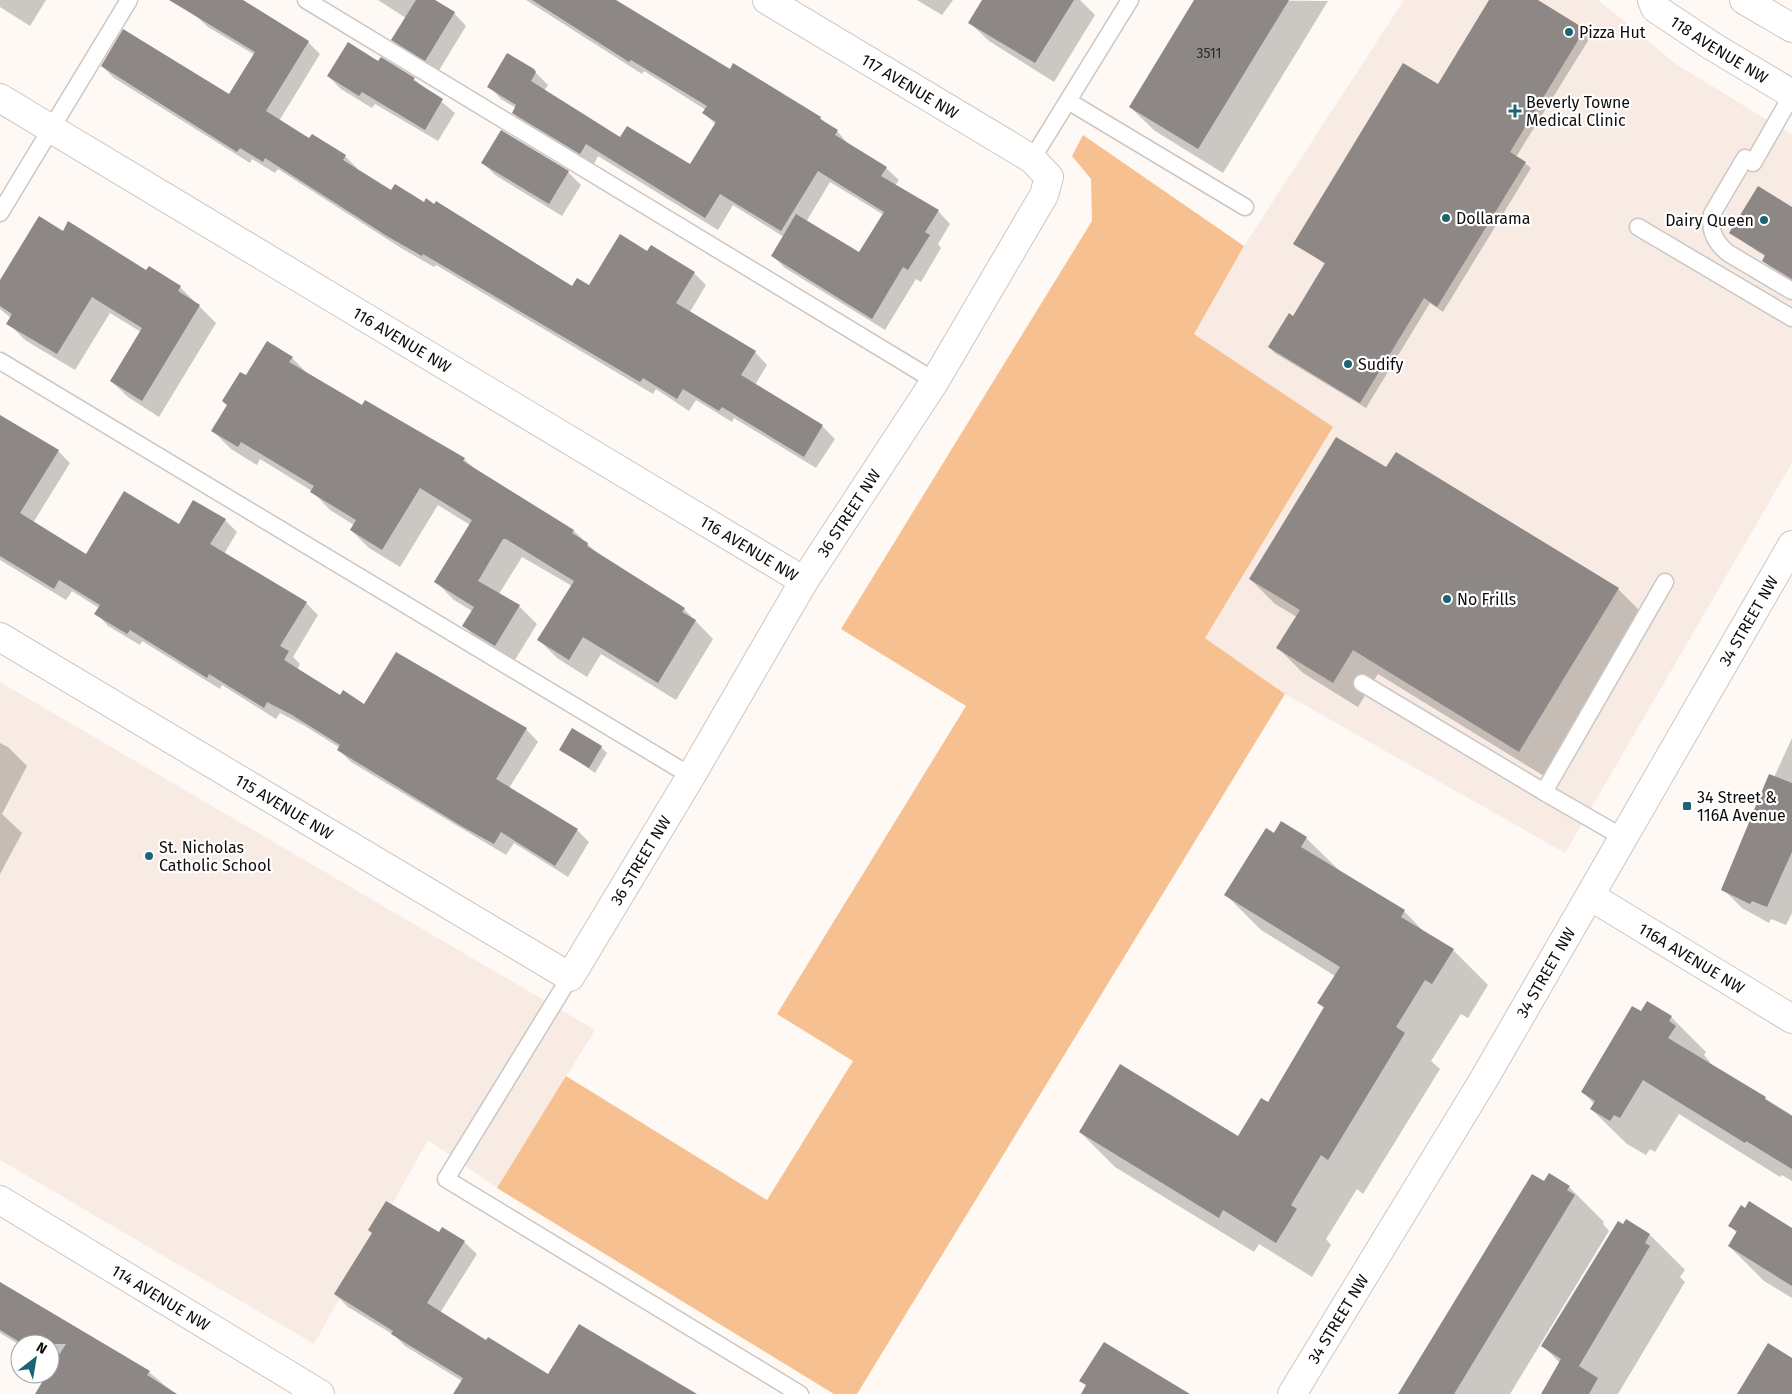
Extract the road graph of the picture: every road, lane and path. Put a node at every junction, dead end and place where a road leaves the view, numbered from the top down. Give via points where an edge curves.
1 (129, 0) edge
2 (306, 0) edge
3 (768, 0) edge
4 (1130, 0) edge
5 (1652, 0) edge
6 (1744, 0) edge
7 (1792, 28) edge
8 (1792, 95) edge
9 (0, 98) edge
10 (1068, 101) junction
11 (51, 130) junction
12 (1040, 168) junction
13 (1245, 207) dead end
14 (0, 213) edge
15 (1638, 227) dead end
16 (1792, 291) edge
17 (1792, 318) edge
18 (0, 361) edge
19 (935, 381) junction
20 (1792, 545) edge
21 (804, 581) junction
22 (1665, 582) dead end
23 (0, 637) edge
24 (1362, 683) dead end
25 (691, 776) junction
26 (1544, 792) junction
27 (1624, 838) junction
28 (1590, 896) junction
29 (570, 977) junction
30 (1792, 1019) edge
31 (0, 1200) edge
32 (320, 1394) edge
33 (800, 1394) edge
34 (1292, 1394) edge

1 - 11 lane
2 - 19 lane
3 - 12 street, 117 AVENUE NW
4 - 10 lane
5 - 8 street, 118 AVENUE NW via 1655,8
6 - 7 street
8 - 16 lane via 1712,214 1710,224 1719,245
9 - 11 street, 116 AVENUE NW
10 - 12 lane
10 - 13 lane
11 - 14 lane
11 - 21 street, 116 AVENUE NW
12 - 19 street, 36 STREET NW via 1044,195
15 - 17 lane
18 - 25 lane
19 - 21 street, 36 STREET NW
20 - 27 street, 34 STREET NW
21 - 25 street, 36 STREET NW
22 - 26 lane
23 - 29 street, 115 AVENUE NW
24 - 26 lane
25 - 29 street, 36 STREET NW
26 - 27 lane
27 - 28 street, 34 STREET NW
28 - 30 street, 116A AVENUE NW
28 - 34 street, 34 STREET NW
29 - 33 lane via 446,1179
31 - 32 street, 114 AVENUE NW

